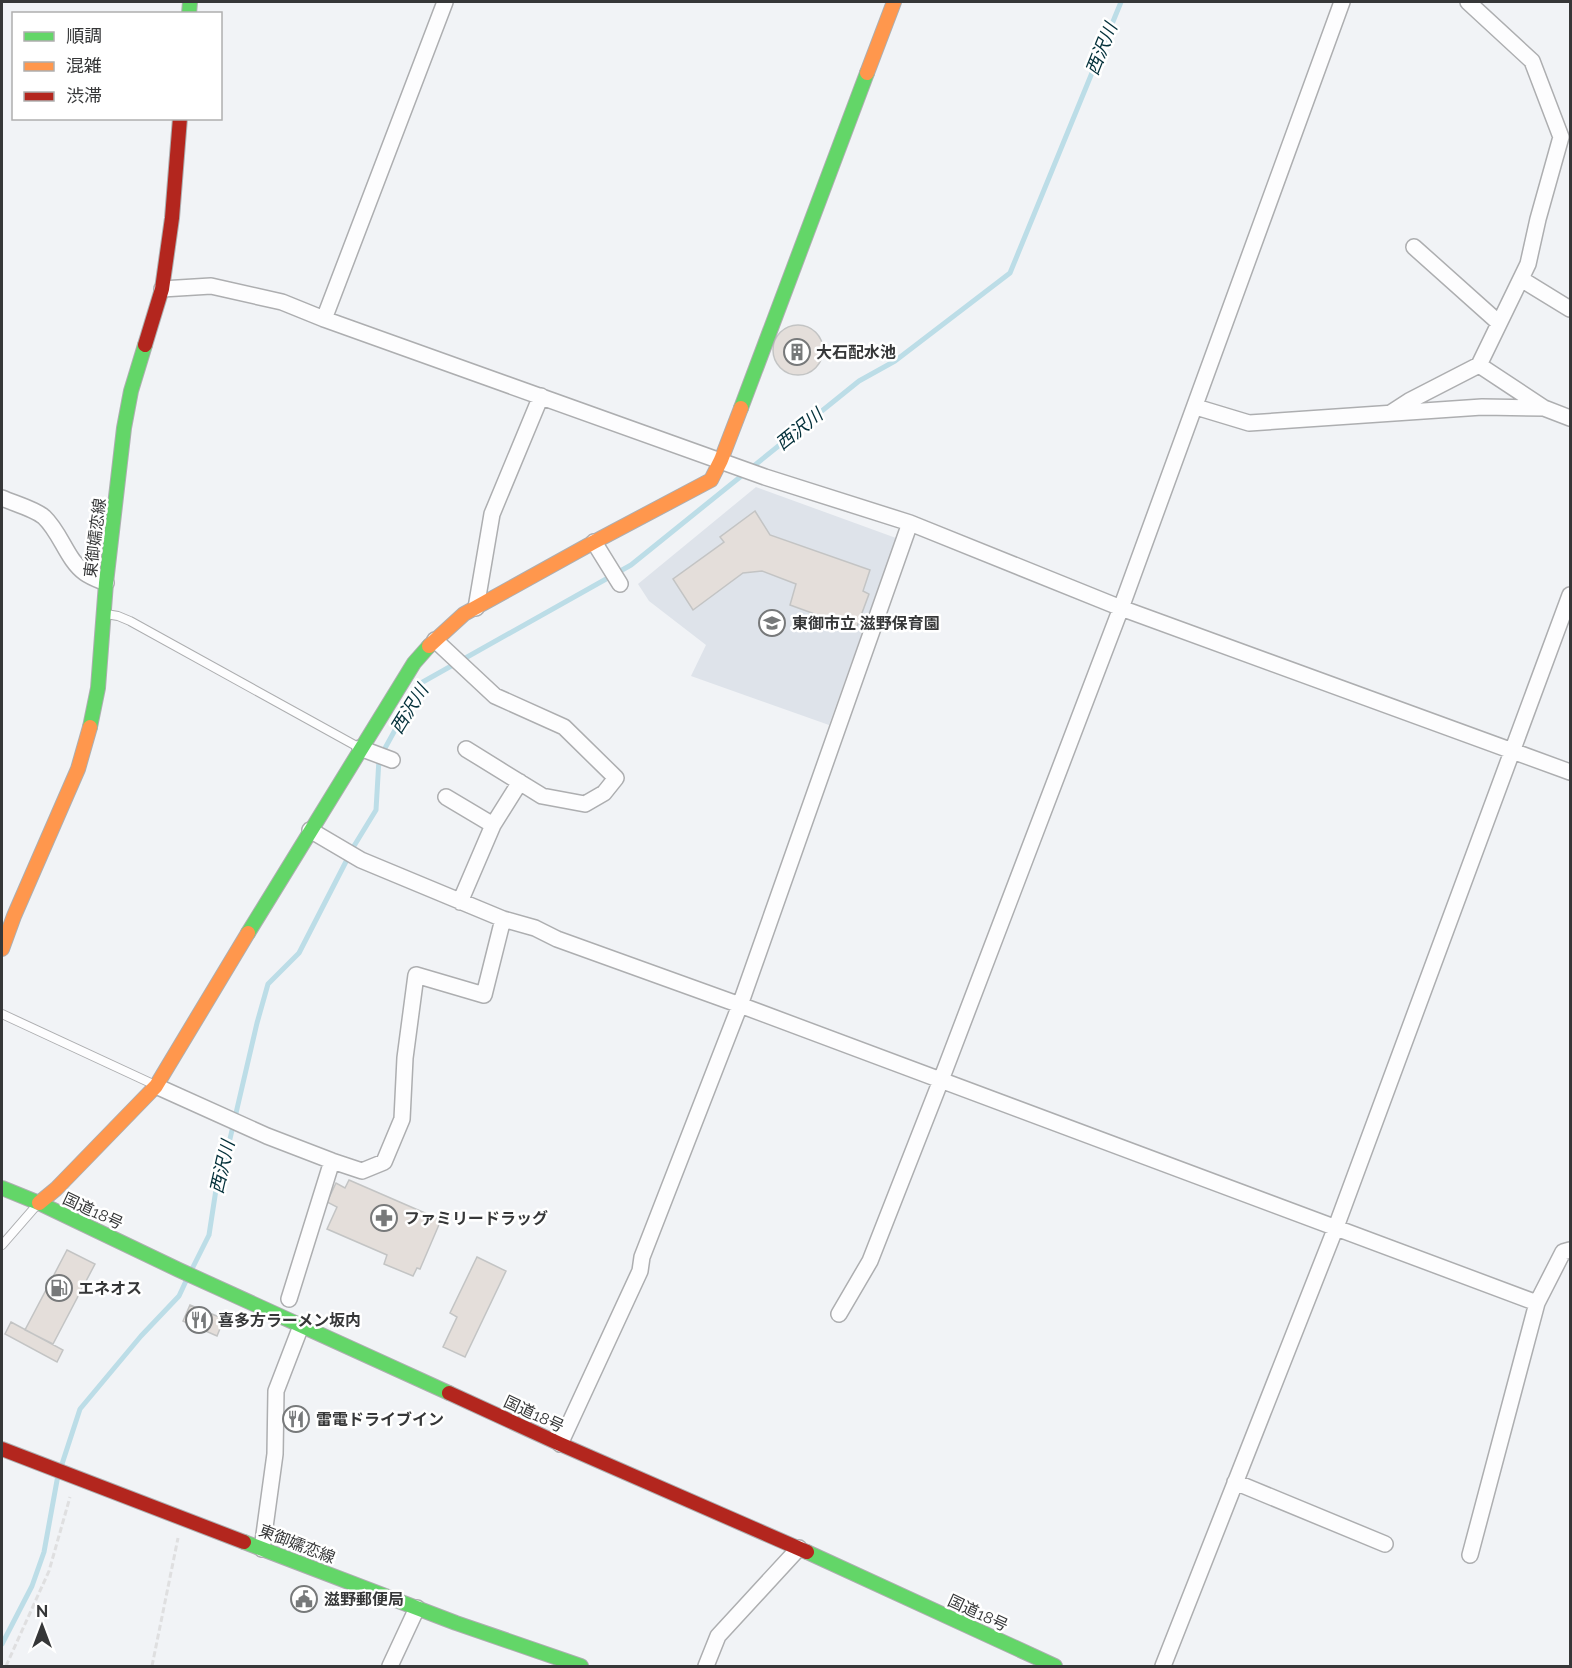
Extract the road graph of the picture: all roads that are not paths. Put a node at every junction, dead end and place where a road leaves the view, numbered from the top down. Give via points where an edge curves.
1 (445, 2) edge
2 (894, 2) edge
3 (1342, 2) edge
4 (1468, 2) edge
5 (180, 120) edge
6 (1414, 247) dead end
7 (1521, 279) junction
8 (162, 289) junction
9 (1570, 309) edge
10 (324, 319) junction
11 (1499, 323) junction
12 (1479, 365) junction
13 (541, 396) junction
14 (1196, 407) junction
15 (1544, 408) junction
16 (1392, 412) junction
17 (1570, 418) edge
18 (728, 463) junction
19 (2, 498) edge
20 (910, 523) junction
21 (594, 542) junction
22 (106, 583) junction
23 (620, 584) dead end
24 (1570, 595) edge
25 (476, 608) junction
26 (1121, 608) junction
27 (104, 614) junction
28 (435, 640) junction
29 (466, 749) dead end
30 (365, 750) junction
31 (1513, 752) junction
32 (392, 760) dead end
33 (1570, 772) edge
34 (520, 782) junction
35 (446, 797) dead end
36 (494, 825) junction
37 (310, 830) junction
38 (460, 902) junction
39 (503, 919) junction
40 (2, 949) edge
41 (740, 1005) junction
42 (2, 1014) edge
43 (941, 1080) junction
44 (156, 1086) junction
45 (332, 1161) junction
46 (2, 1188) edge
47 (39, 1203) junction
48 (1336, 1227) junction
49 (2, 1245) edge
50 (1570, 1250) edge
51 (289, 1299) dead end
52 (1538, 1303) junction
53 (839, 1314) dead end
54 (301, 1326) junction
55 (560, 1444) junction
56 (2, 1449) edge
57 (1235, 1482) junction
58 (1385, 1544) dead end
59 (262, 1548) junction
60 (799, 1548) junction
61 (1470, 1555) dead end
62 (417, 1608) junction
63 (390, 1666) edge
64 (581, 1666) edge
65 (706, 1666) edge
66 (1055, 1666) edge
67 (1163, 1666) edge

1 - 10 street
2 - 18 main road
3 - 14 street
4 - 7 street via 1532,61 1561,137
5 - 8 main road, 東御嬬恋線
6 - 11 street
7 - 9 street
7 - 11 street
8 - 10 street via 211,286 282,302
8 - 22 main road, 東御嬬恋線 via 131,391
10 - 13 street
11 - 12 street
12 - 15 street
12 - 16 street
13 - 18 street
13 - 25 street via 492,514
14 - 16 street via 1249,423
14 - 26 street
15 - 16 street
15 - 17 street
18 - 20 street
18 - 21 main road via 711,480
19 - 22 street via 42,515 76,565 91,578
20 - 26 street
20 - 41 street
21 - 23 street
21 - 25 main road
22 - 27 main road, 東御嬬恋線
24 - 31 street
25 - 28 main road
26 - 31 street
26 - 43 street
27 - 30 lane via 130,621
27 - 40 main road, 東御嬬恋線 via 98,688 88,738
28 - 30 main road via 414,663
28 - 34 street via 495,696 564,727 616,778 604,793 585,804 542,795
29 - 34 street
30 - 32 street
30 - 37 main road
31 - 33 street
31 - 48 street
34 - 36 street
35 - 36 street
36 - 38 street
37 - 38 street via 359,859
37 - 44 main road
38 - 39 street
39 - 41 street
39 - 45 street via 484,994 416,975 402,1119 384,1162 362,1171
41 - 43 street
41 - 55 street via 642,1257 640,1271
42 - 44 lane
43 - 48 street
43 - 53 street via 870,1261
44 - 45 street
44 - 47 main road
45 - 51 street
46 - 47 main road, 国道18号
47 - 49 lane
47 - 54 main road, 国道18号
48 - 52 street
48 - 57 street
50 - 52 street via 1563,1252
52 - 61 street
54 - 55 main road, 国道18号
54 - 59 street via 276,1391 275,1454
55 - 60 main road, 国道18号
56 - 59 main road, 東御嬬恋線
57 - 58 street
57 - 67 street
59 - 62 main road, 東御嬬恋線
60 - 65 street via 718,1636
60 - 66 main road, 国道18号
62 - 63 street
62 - 64 main road, 東御嬬恋線

